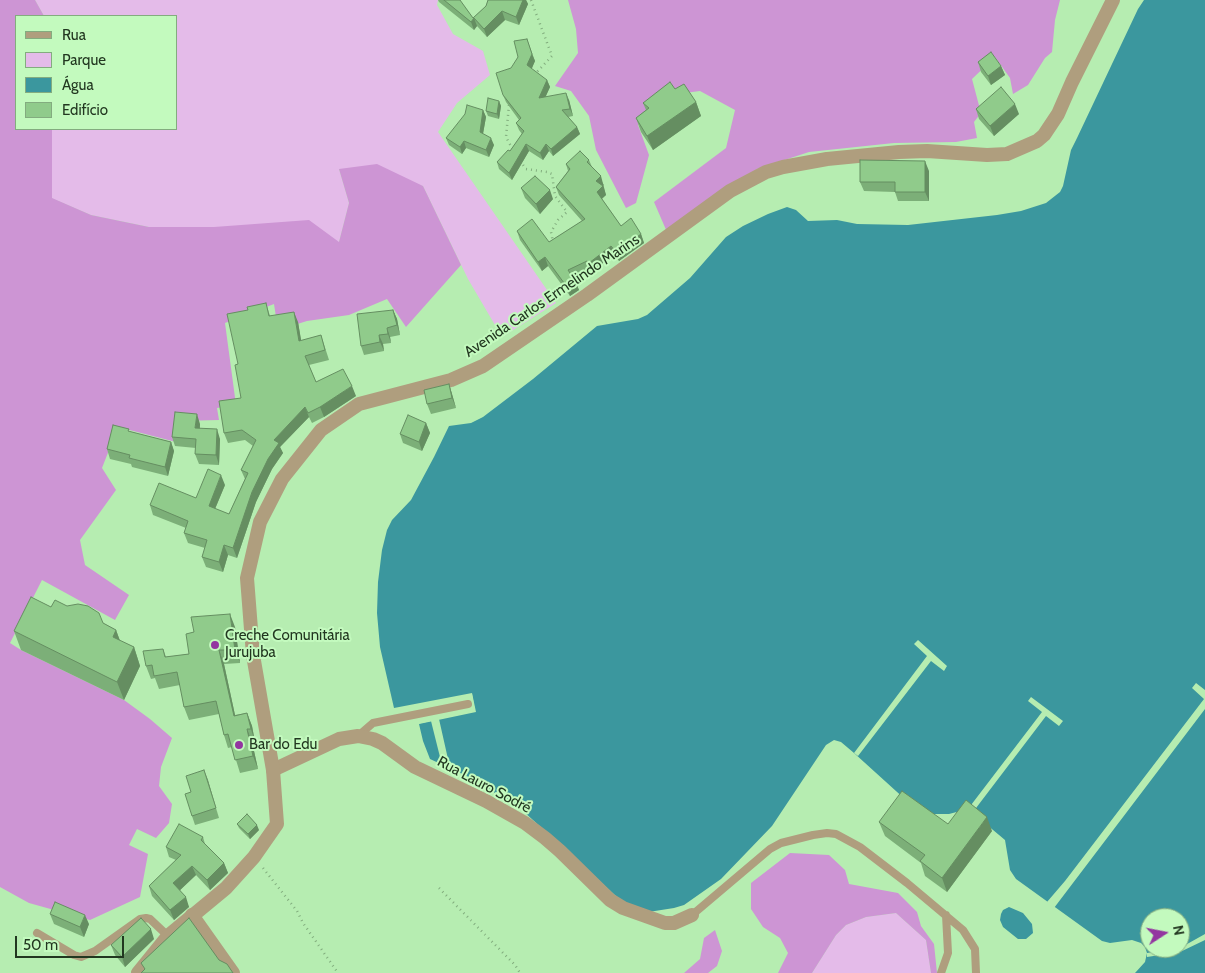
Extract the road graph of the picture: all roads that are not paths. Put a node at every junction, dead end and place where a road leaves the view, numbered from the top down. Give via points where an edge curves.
1 (1113, 0) edge
2 (468, 704) dead end
3 (358, 736) junction
4 (273, 770) junction
5 (192, 915) junction
6 (692, 915) joint
7 (946, 915) junction
8 (37, 933) dead end
9 (168, 936) junction
10 (138, 973) edge
11 (233, 973) edge
12 (941, 973) edge
13 (976, 973) edge

1 - 4 street, Avenida Carlos Ermelindo Marins via 1058,114 1037,141 1002,155 899,152 783,166 752,177 483,366 451,380 359,404 321,430 282,479 260,522 247,578 253,655
2 - 3 lane via 373,723
3 - 4 street, Rua Lauro Sodré via 331,742
3 - 6 street, Rua Lauro Sodré via 382,743 414,767 520,820 545,838 596,888 623,908 665,923 674,923
4 - 5 street, Avenida Carlos Ermelindo Marins via 276,824 254,857 226,888
5 - 9 street, Avenida Carlos Ermelindo Marins
5 - 11 street
6 - 7 lane via 770,849 813,834 827,833 843,836 860,847
7 - 12 lane via 948,953
7 - 13 lane via 972,943
8 - 9 lane via 81,956 95,951 140,919 150,919
9 - 10 street, Avenida Carlos Ermelindo Marins

